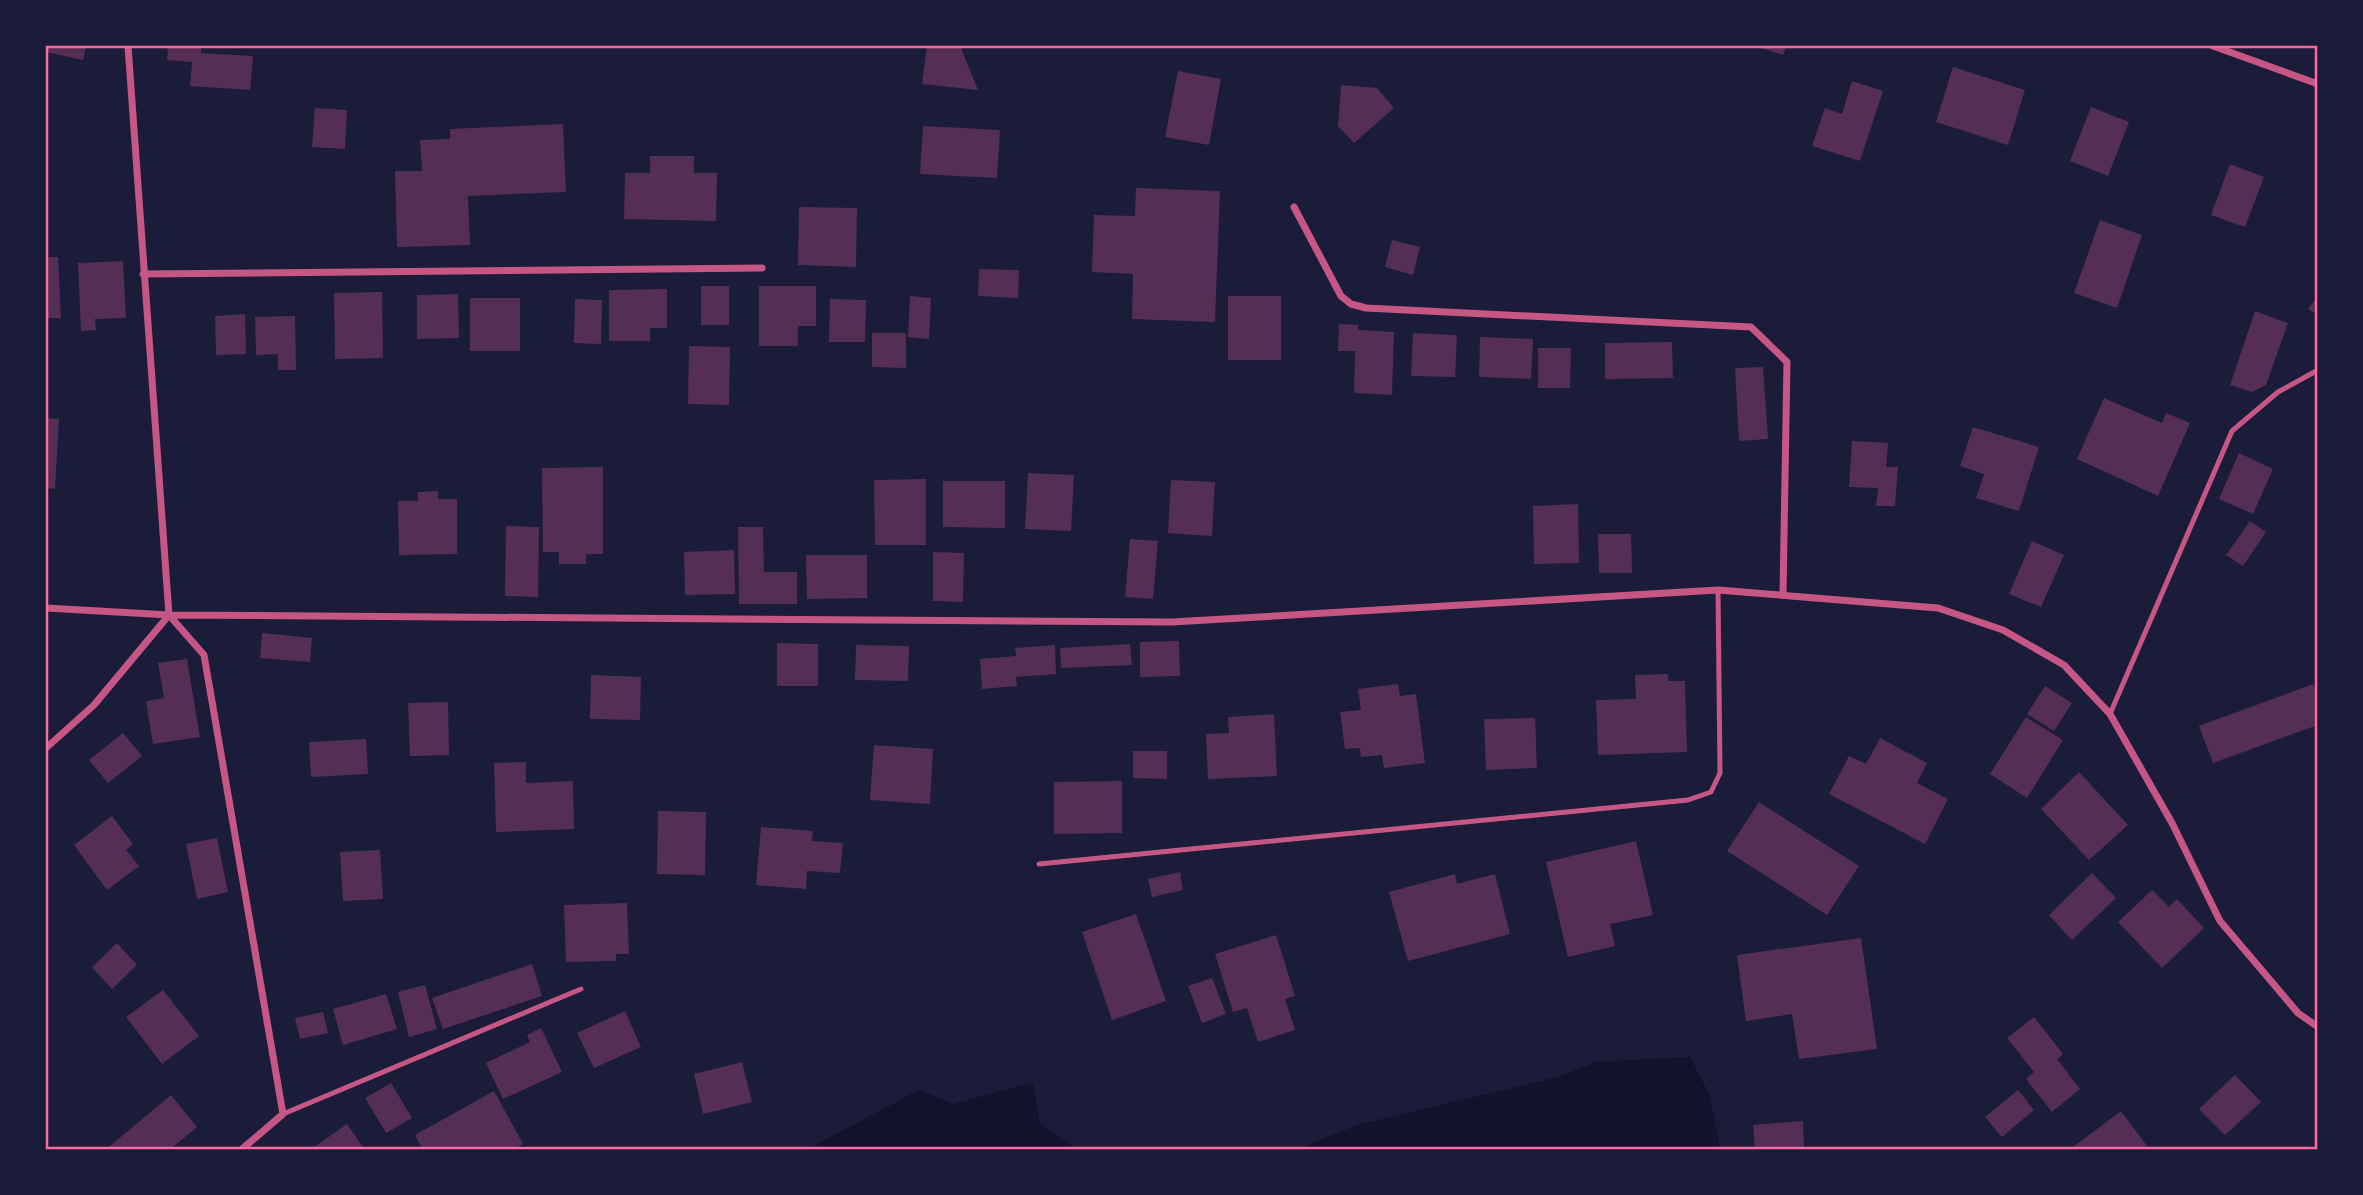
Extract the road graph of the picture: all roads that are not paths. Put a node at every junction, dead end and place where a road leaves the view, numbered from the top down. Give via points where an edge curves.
1 (128, 46) edge
2 (2213, 46) edge
3 (2318, 84) edge
4 (1294, 207) dead end
5 (762, 268) dead end
6 (143, 274) junction
7 (2318, 370) edge
8 (1718, 590) junction
9 (1783, 594) junction
10 (46, 608) edge
11 (169, 615) junction
12 (2110, 714) junction
13 (46, 748) edge
14 (1039, 864) dead end
15 (581, 989) dead end
16 (2318, 1027) edge
17 (283, 1114) junction
18 (242, 1150) edge

1 - 6 street
2 - 3 street
4 - 9 street via 1340,296 1366,308 1751,327 1787,362
5 - 6 street
6 - 11 street
7 - 12 lane via 2278,391 2232,431
8 - 9 street
8 - 11 street via 1172,622
8 - 14 lane via 1720,773 1711,792 1688,800
9 - 12 street via 1938,608 2003,630 2063,665
10 - 11 street
11 - 13 street via 94,705
11 - 17 street via 204,655
12 - 16 street via 2172,823 2220,921 2298,1013
15 - 17 lane
17 - 18 street

